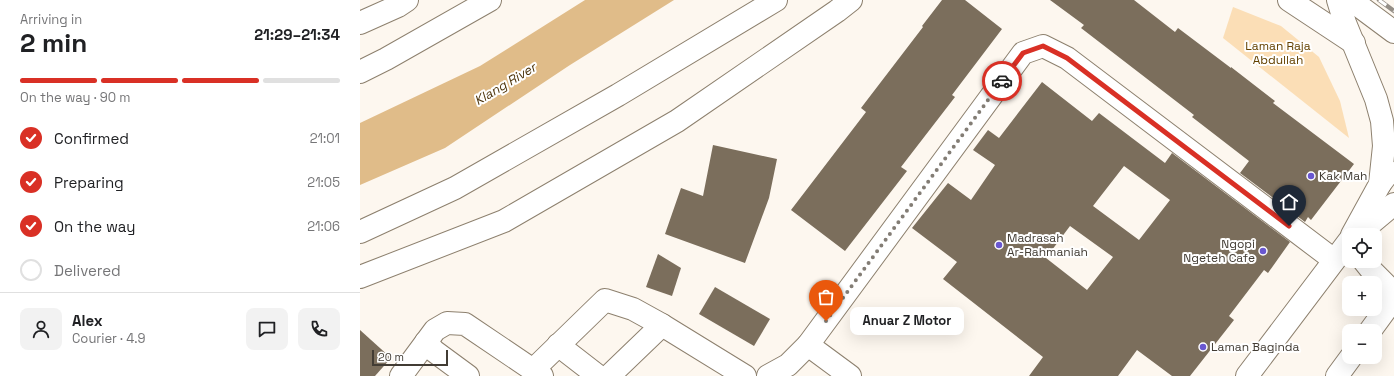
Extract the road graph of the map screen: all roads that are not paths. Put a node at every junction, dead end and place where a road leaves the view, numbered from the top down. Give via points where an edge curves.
1 (407, 0) edge
2 (490, 0) edge
3 (776, 0) edge
4 (858, 0) edge
5 (1288, 0) edge
6 (1338, 0) edge
7 (1351, 0) edge
8 (844, 6) edge
9 (360, 23) edge
10 (1394, 32) edge
11 (1354, 43) junction
12 (360, 72) edge
13 (1394, 164) edge
14 (1380, 184) junction
15 (1394, 204) edge
16 (1356, 228) edge
17 (1365, 228) edge
18 (360, 232) edge
19 (1342, 250) edge
20 (1334, 260) junction
21 (1370, 268) edge
22 (360, 277) edge
23 (1394, 293) edge
24 (1394, 298) edge
25 (1375, 324) edge
26 (662, 325) junction
27 (426, 342) junction
28 (558, 345) junction
29 (808, 345) junction
30 (1345, 364) edge
31 (538, 373) edge
32 (401, 376) edge
33 (468, 376) edge
34 (598, 376) edge
35 (609, 376) edge
36 (745, 376) edge
37 (768, 376) edge
38 (850, 376) edge
39 (1247, 376) edge
40 (1337, 376) edge

1 - 9 main road
2 - 12 main road
3 - 18 main road via 618,95 455,188
4 - 8 main road
5 - 11 main road
6 - 11 main road
7 - 10 main road
8 - 22 main road via 677,121 504,221
11 - 14 main road via 1376,98 1382,121 1384,146
13 - 14 main road
14 - 16 main road
15 - 17 main road
19 - 20 main road
20 - 29 main road via 1067,58 1043,46 1023,53
20 - 39 main road
21 - 23 main road
24 - 25 main road
26 - 28 main road via 633,308 605,300
26 - 35 main road
26 - 36 main road
27 - 31 main road via 435,330 447,324 465,324
27 - 32 main road
27 - 33 main road
28 - 31 main road
28 - 34 main road
29 - 37 main road via 788,365
29 - 38 main road
30 - 40 main road

